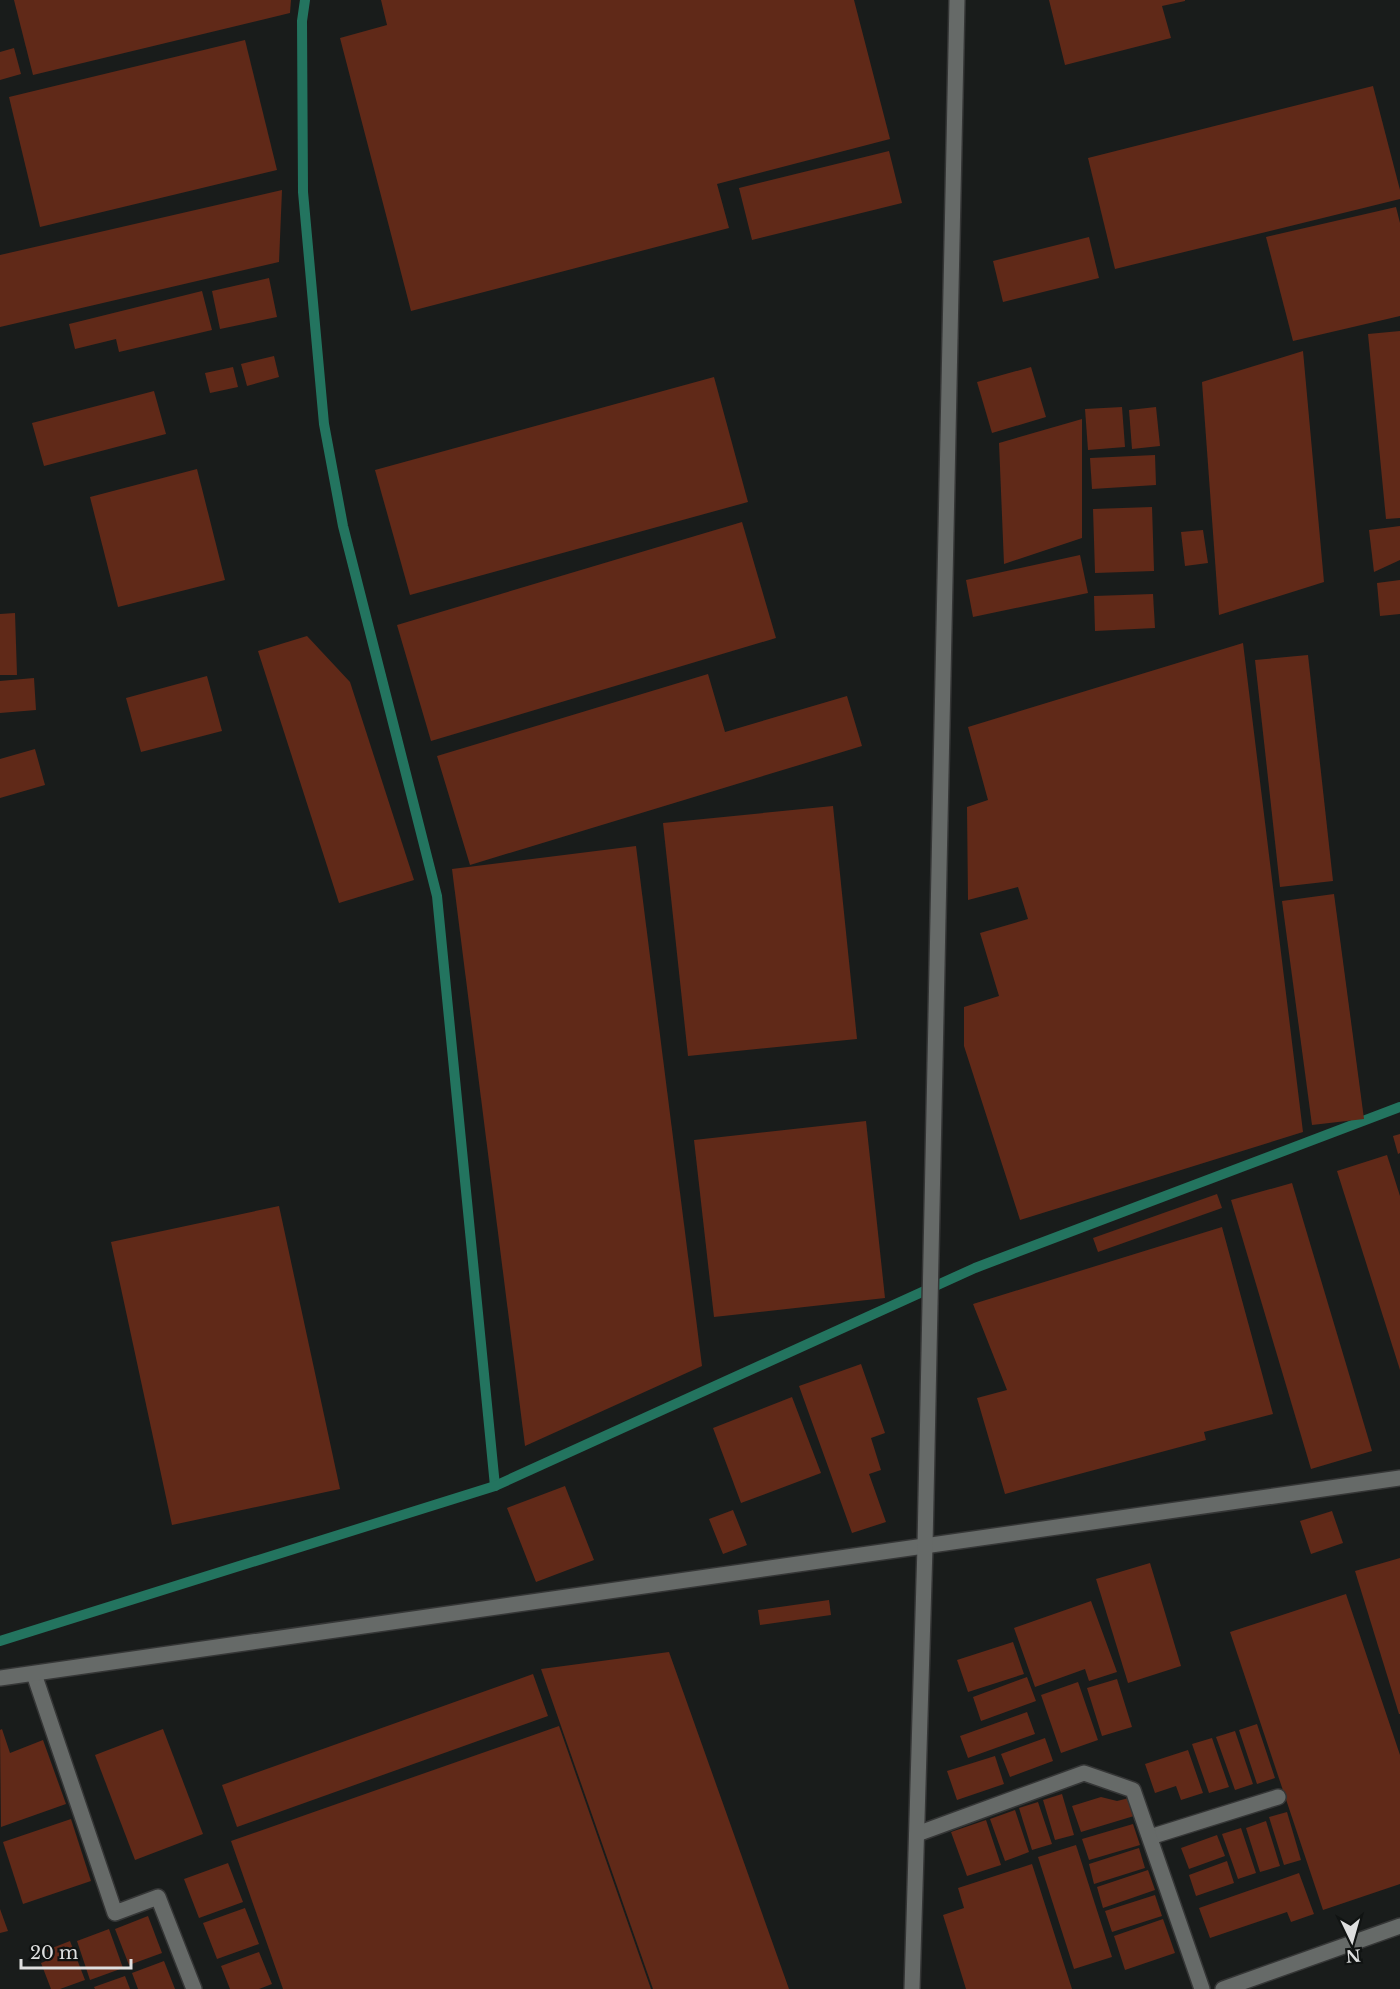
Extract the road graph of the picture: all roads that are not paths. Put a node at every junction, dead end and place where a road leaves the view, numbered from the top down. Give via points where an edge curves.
1 (957, 0) edge
2 (1400, 1478) edge
3 (925, 1546) junction
4 (34, 1674) junction
5 (0, 1678) edge
6 (1278, 1797) dead end
7 (917, 1834) junction
8 (1150, 1837) junction
9 (1400, 1926) edge
10 (194, 1989) edge
11 (912, 1989) edge
12 (1202, 1989) edge
13 (1223, 1989) edge

1 - 3 street
2 - 3 street
3 - 4 street
3 - 7 street
4 - 5 street
4 - 10 street via 115,1913 158,1897
6 - 8 street
7 - 8 street via 1084,1773 1133,1790
7 - 11 street
8 - 12 street
9 - 13 street

